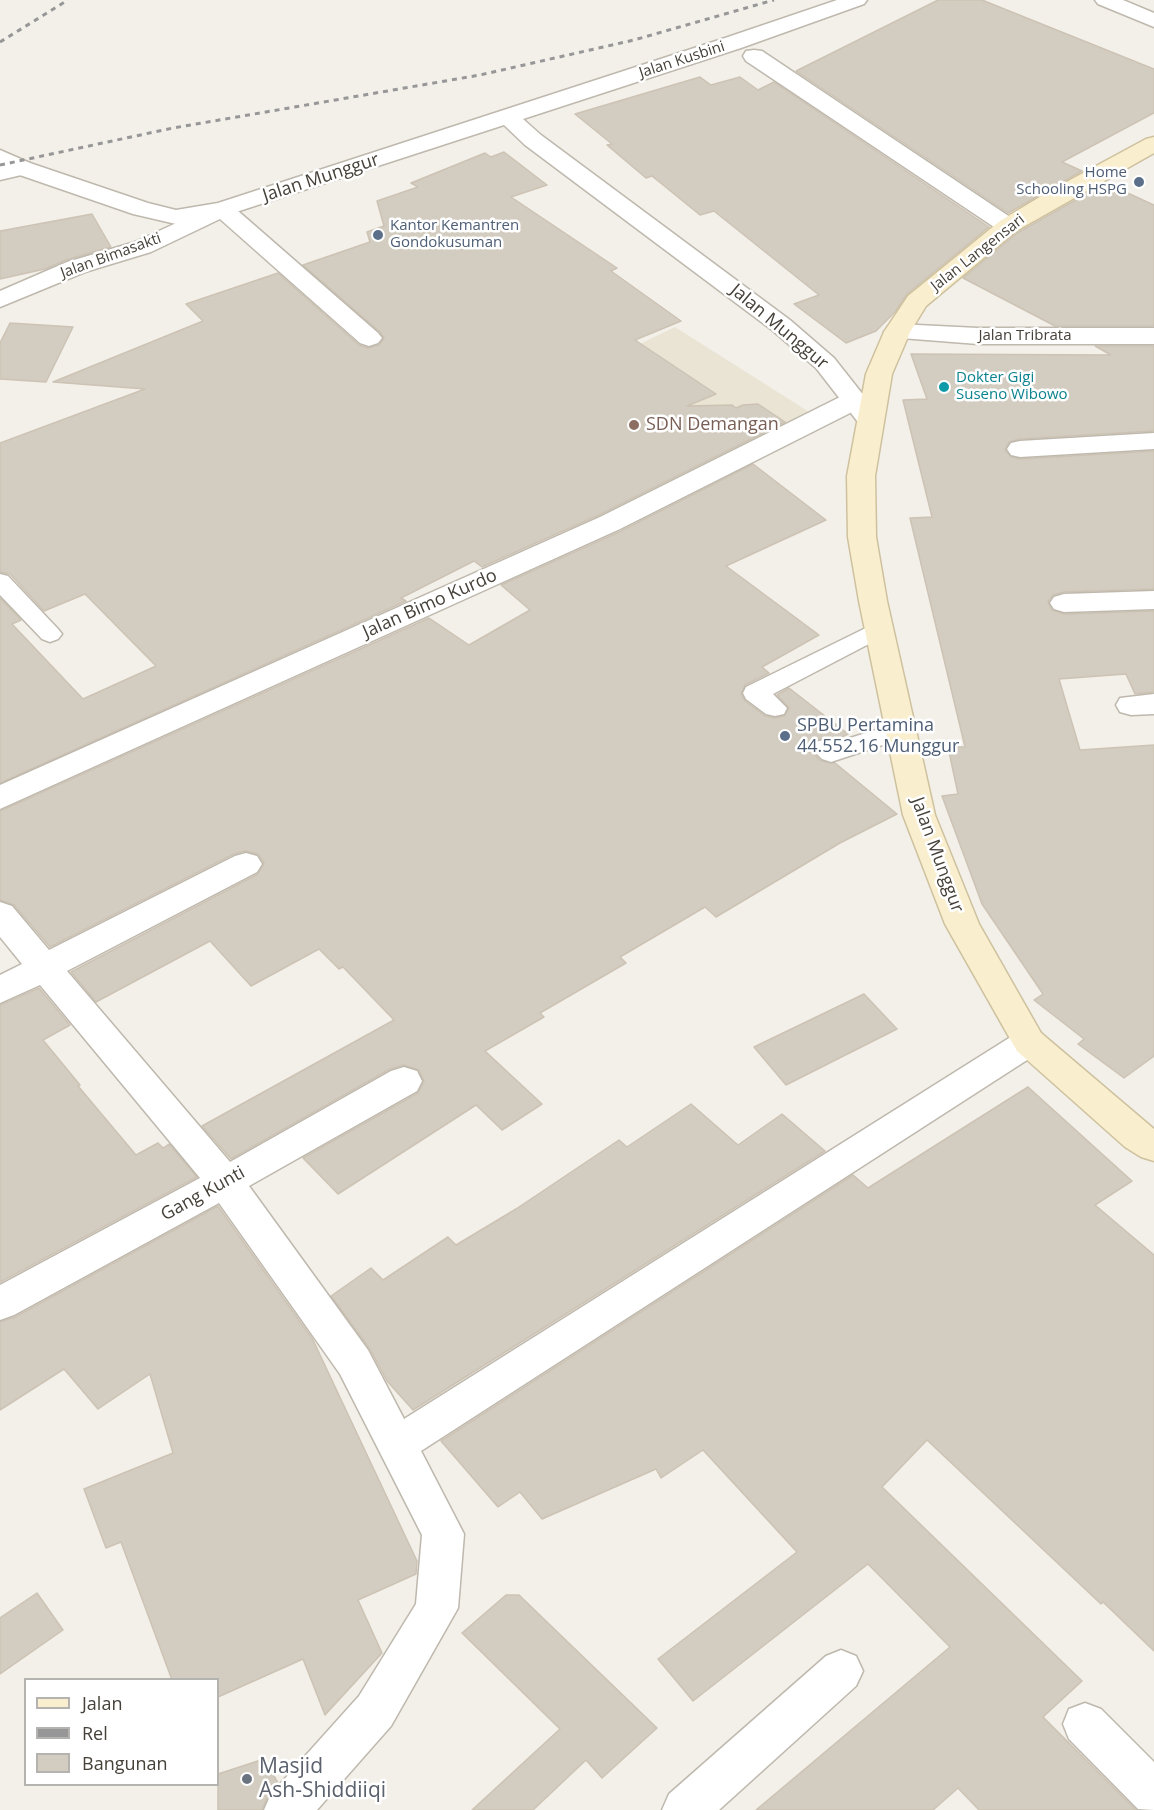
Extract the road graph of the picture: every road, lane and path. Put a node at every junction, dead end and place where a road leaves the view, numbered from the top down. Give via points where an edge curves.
1 (857, 0) edge
2 (1105, 0) edge
3 (1154, 21) edge
4 (754, 56) dead end
5 (507, 116) junction
6 (1154, 144) edge
7 (0, 157) edge
8 (11, 171) edge
9 (222, 209) junction
10 (1008, 226) junction
11 (76, 267) junction
12 (0, 286) edge
13 (0, 300) edge
14 (897, 333) junction
15 (1154, 336) edge
16 (369, 339) dead end
17 (862, 410) junction
18 (1154, 441) edge
19 (1020, 449) dead end
20 (0, 581) edge
21 (1154, 600) edge
22 (1064, 603) dead end
23 (878, 630) junction
24 (50, 634) dead end
25 (775, 708) dead end
26 (901, 730) junction
27 (824, 748) dead end
28 (0, 798) edge
29 (246, 864) dead end
30 (0, 914) edge
31 (43, 968) junction
32 (0, 990) edge
33 (1029, 1042) junction
34 (404, 1081) dead end
35 (1154, 1147) edge
36 (225, 1182) junction
37 (0, 1304) edge
38 (399, 1444) junction
39 (841, 1671) dead end
40 (1085, 1724) dead end
41 (1154, 1793) edge
42 (287, 1810) edge
43 (685, 1810) edge

1 - 5 street, Jalan Kusbini
2 - 3 street
4 - 10 street
5 - 9 street, Jalan Munggur
5 - 17 street, Jalan Munggur via 532,140 781,325 825,363
6 - 10 main road, Jalan Langensari
7 - 8 street, Jalan Munggur
8 - 9 street, Jalan Munggur via 176,217
9 - 11 street, Jalan Bimasakti via 143,247
9 - 16 street
10 - 14 main road, Jalan Langensari via 917,301
11 - 12 street
11 - 13 street, Jalan Bimasakti
14 - 15 street, Jalan Tribrata
14 - 17 main road, Jalan Langensari
17 - 23 main road, Jalan Munggur via 862,537
17 - 28 street, Jalan Bimo Kurdo
18 - 19 street
20 - 24 lane
21 - 22 street
23 - 25 lane via 755,693
23 - 26 main road, Jalan Munggur
26 - 27 lane via 831,753
26 - 33 main road, Jalan Munggur via 920,815 962,924
29 - 31 street
30 - 31 street
31 - 32 street
31 - 36 street
33 - 35 main road, Jalan Munggur
33 - 38 street
34 - 36 street, Gang Kunti
36 - 37 street, Gang Kunti
36 - 38 street via 354,1362
38 - 42 street via 443,1534 437,1608 375,1711
39 - 43 street
40 - 41 street

